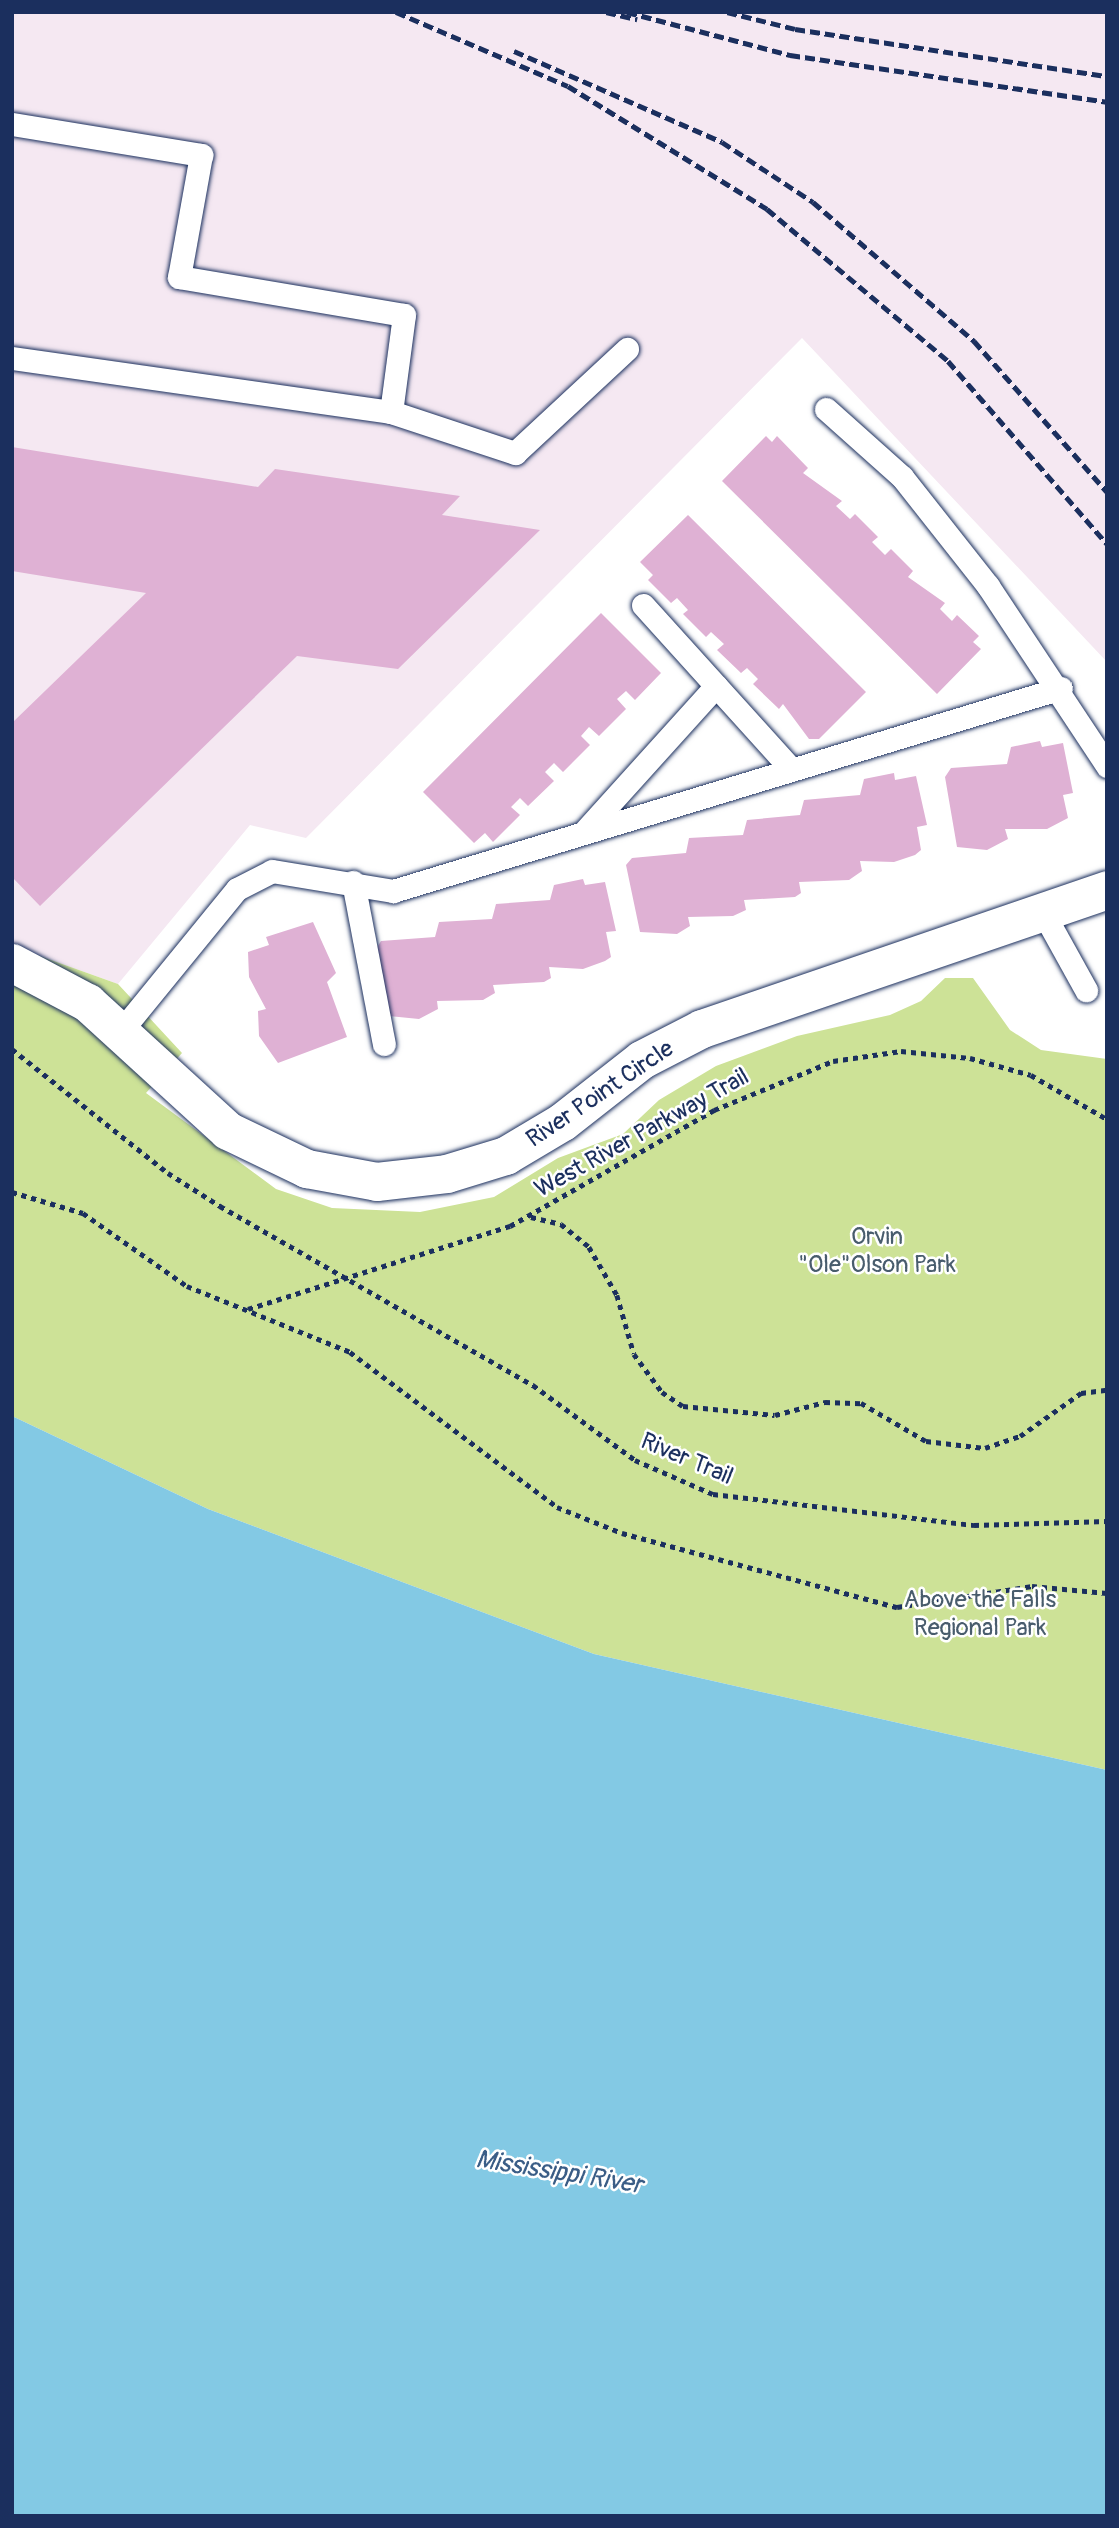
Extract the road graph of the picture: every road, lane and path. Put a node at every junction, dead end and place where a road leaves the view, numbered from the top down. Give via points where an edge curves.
1 (12, 124) edge
2 (627, 349) dead end
3 (12, 358) edge
4 (826, 409) dead end
5 (391, 412) junction
6 (643, 605) dead end
7 (716, 686) junction
8 (1061, 688) junction
9 (1107, 766) edge
10 (792, 770) junction
11 (583, 834) junction
12 (353, 882) junction
13 (1107, 890) edge
14 (1045, 916) junction
15 (12, 963) edge
16 (1086, 990) dead end
17 (121, 1031) junction
18 (384, 1044) dead end
19 (12, 1049) edge
20 (1107, 1119) edge
21 (12, 1192) edge
22 (529, 1217) junction
23 (353, 1278) junction
24 (247, 1309) junction
25 (1107, 1390) edge
26 (1107, 1521) edge
27 (1107, 1592) edge

1 - 5 lane via 201,155 178,277 404,315
2 - 5 lane via 515,453
3 - 5 lane
4 - 8 lane via 902,477
6 - 7 lane
7 - 10 lane
7 - 11 lane
8 - 9 lane
8 - 10 lane
10 - 11 lane
11 - 12 lane via 393,891
12 - 17 lane via 272,871 237,888 170,964
12 - 18 lane
13 - 14 street, River Point Circle
14 - 16 lane
14 - 17 street, River Point Circle via 702,1029 642,1060 563,1122 506,1156 447,1174 377,1182 271,1155 228,1131
15 - 17 street, River Point Circle via 88,1003
19 - 23 path, River Trail via 168,1173 262,1231
20 - 22 path, West River Parkway Trail via 1031,1075 970,1058 901,1051 833,1061 714,1110
21 - 24 path via 83,1213 187,1286
22 - 23 path, West River Parkway Trail
22 - 25 path via 561,1224 589,1247 617,1295 634,1354 662,1392 683,1406 775,1415 825,1402 861,1403 926,1441 985,1448 1020,1436 1081,1393
23 - 24 path, West River Parkway Trail
23 - 26 path, River Trail via 533,1385 635,1460 713,1494 974,1525
24 - 27 path via 350,1352 557,1507 622,1533 897,1607 1032,1586

